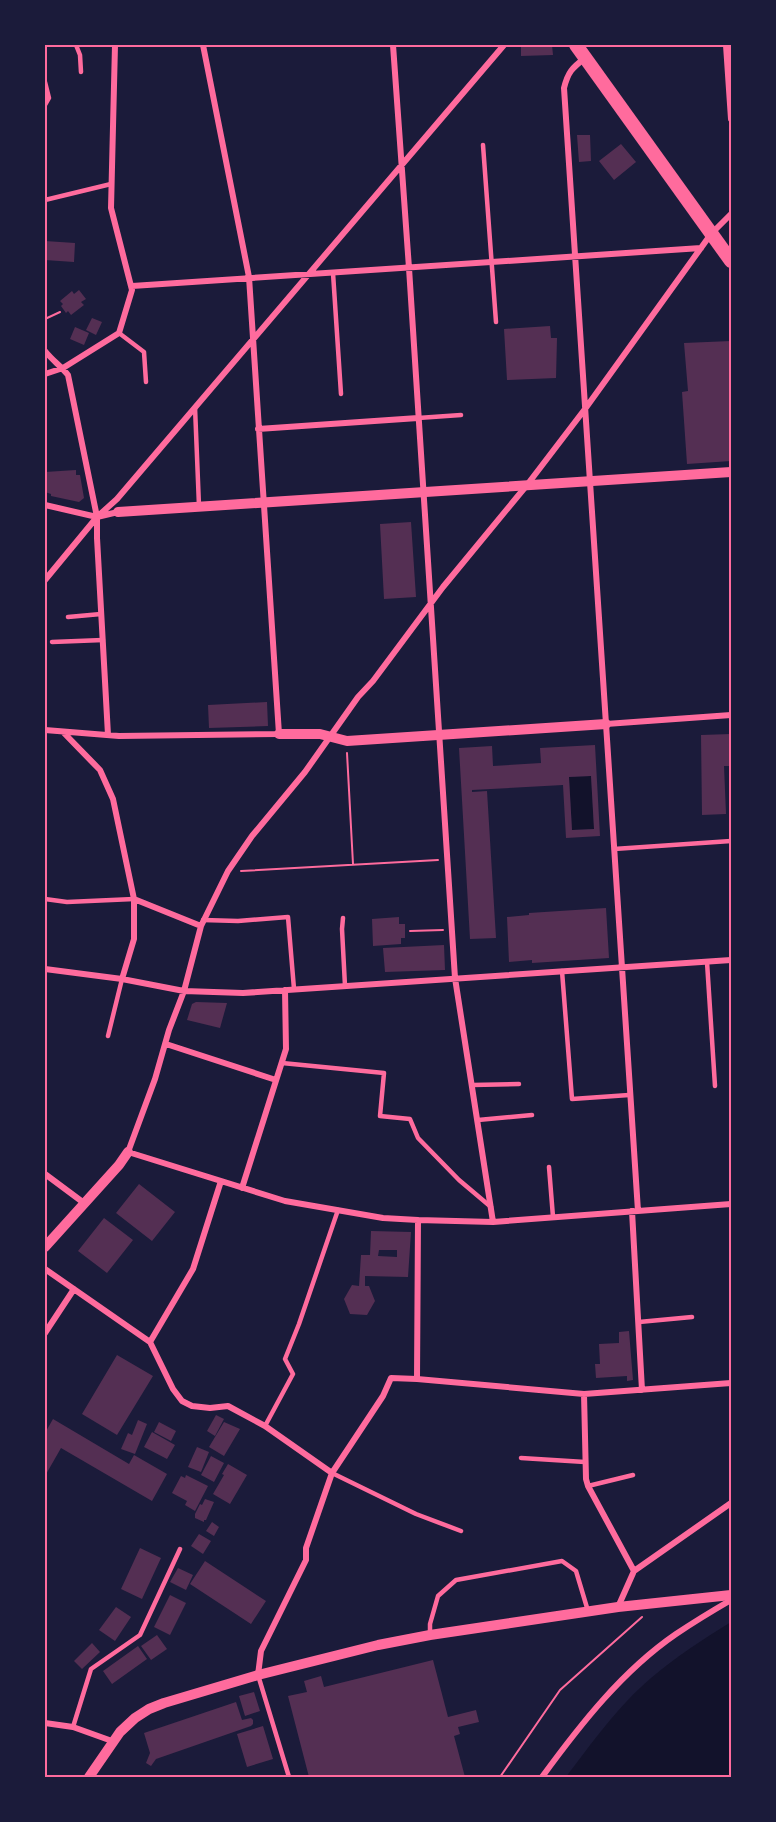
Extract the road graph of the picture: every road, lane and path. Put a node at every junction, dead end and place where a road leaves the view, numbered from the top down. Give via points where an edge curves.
1 (76, 45) edge
2 (115, 45) edge
3 (203, 45) edge
4 (393, 45) edge
5 (504, 45) edge
6 (576, 45) edge
7 (726, 45) edge
8 (585, 58) junction
9 (81, 72) dead end
10 (45, 82) edge
11 (45, 105) edge
12 (731, 119) edge
13 (483, 145) dead end
14 (402, 165) junction
15 (111, 184) junction
16 (45, 200) edge
17 (731, 214) edge
18 (711, 234) junction
19 (701, 248) junction
20 (576, 256) junction
21 (730, 258) edge
22 (492, 262) junction
23 (409, 268) junction
24 (333, 273) junction
25 (309, 274) junction
26 (249, 277) junction
27 (132, 286) junction
28 (60, 312) dead end
29 (45, 319) edge
30 (496, 322) dead end
31 (118, 333) junction
32 (253, 341) junction
33 (45, 351) edge
34 (63, 368) junction
35 (45, 374) edge
36 (146, 382) dead end
37 (341, 394) dead end
38 (195, 407) junction
39 (585, 409) junction
40 (461, 415) dead end
41 (418, 417) junction
42 (258, 429) junction
43 (731, 472) edge
44 (590, 481) junction
45 (527, 485) junction
46 (423, 492) junction
47 (263, 503) junction
48 (45, 505) edge
49 (199, 507) junction
50 (118, 512) joint
51 (97, 517) junction
52 (45, 580) edge
53 (430, 604) junction
54 (101, 614) junction
55 (68, 617) dead end
56 (102, 640) junction
57 (52, 642) dead end
58 (731, 715) edge
59 (606, 724) junction
60 (45, 730) edge
61 (63, 732) junction
62 (279, 734) junction
63 (108, 735) junction
64 (439, 736) junction
65 (329, 737) junction
66 (347, 741) junction
67 (731, 841) edge
68 (614, 849) junction
69 (447, 859) junction
70 (353, 864) junction
71 (228, 871) junction
72 (45, 899) edge
73 (134, 899) junction
74 (343, 918) dead end
75 (202, 923) junction
76 (452, 929) junction
77 (410, 931) dead end
78 (731, 960) edge
79 (707, 962) junction
80 (622, 967) junction
81 (45, 969) edge
82 (562, 971) junction
83 (455, 978) junction
84 (122, 980) junction
85 (345, 986) junction
86 (285, 990) junction
87 (294, 990) junction
88 (184, 991) junction
89 (108, 1036) dead end
90 (166, 1044) junction
91 (282, 1063) junction
92 (276, 1080) junction
93 (519, 1084) dead end
94 (472, 1085) junction
95 (715, 1086) dead end
96 (629, 1095) junction
97 (532, 1115) dead end
98 (478, 1120) junction
99 (128, 1152) junction
100 (549, 1167) dead end
101 (45, 1174) edge
102 (221, 1181) junction
103 (242, 1188) junction
104 (84, 1203) junction
105 (731, 1204) edge
106 (491, 1207) junction
107 (338, 1210) junction
108 (635, 1211) junction
109 (553, 1217) junction
110 (418, 1220) junction
111 (493, 1222) junction
112 (45, 1247) edge
113 (45, 1269) edge
114 (74, 1289) junction
115 (692, 1317) dead end
116 (639, 1322) junction
117 (45, 1333) edge
118 (150, 1342) junction
119 (417, 1378) junction
120 (731, 1383) edge
121 (642, 1390) junction
122 (584, 1394) junction
123 (265, 1426) junction
124 (521, 1458) dead end
125 (585, 1462) junction
126 (332, 1473) junction
127 (633, 1475) dead end
128 (588, 1486) junction
129 (731, 1503) edge
130 (461, 1531) dead end
131 (180, 1549) dead end
132 (634, 1572) junction
133 (731, 1595) edge
134 (731, 1600) edge
135 (618, 1606) junction
136 (588, 1611) junction
137 (645, 1613) dead end
138 (430, 1635) junction
139 (258, 1675) junction
140 (45, 1723) edge
141 (73, 1727) junction
142 (112, 1741) junction
143 (89, 1777) edge
144 (289, 1777) edge
145 (500, 1777) edge
146 (542, 1777) edge

1 - 9 lane
2 - 15 street
3 - 26 street
4 - 14 street
5 - 14 street
6 - 8 main road
7 - 12 street
8 - 18 main road
8 - 20 street via 571,68 564,88
10 - 11 lane via 49,98
13 - 22 lane
14 - 23 street
14 - 25 street
15 - 16 lane
15 - 27 street via 111,208
17 - 18 street
18 - 19 street
18 - 21 main road
19 - 20 street
19 - 39 street
20 - 22 street
20 - 39 street
22 - 23 street
22 - 30 lane
23 - 24 street
23 - 41 street
24 - 25 street
24 - 37 lane
25 - 26 street
25 - 32 street
26 - 27 street
26 - 32 street
27 - 31 street
28 - 29 path
31 - 34 street
31 - 36 lane via 144,352
32 - 38 street
32 - 42 street
33 - 34 street
34 - 35 street
34 - 51 street via 68,375
38 - 49 lane
38 - 51 street
39 - 44 street
39 - 45 street
40 - 41 lane
41 - 42 street
41 - 46 street
42 - 47 street
43 - 44 street
44 - 45 street
44 - 59 street
45 - 46 street
45 - 53 street
46 - 47 street
46 - 53 street
47 - 49 street
47 - 62 street
48 - 51 street
49 - 50 street
50 - 51 street
51 - 52 street
51 - 54 street
53 - 64 street
53 - 65 street
54 - 55 lane
54 - 56 street
56 - 57 lane
56 - 63 street
58 - 59 street
59 - 64 street
59 - 68 street
60 - 61 street
61 - 63 street
61 - 73 street via 100,770 113,799
62 - 63 street
62 - 65 street
64 - 66 street
64 - 69 street
65 - 66 street
65 - 71 street
66 - 70 path
67 - 68 lane
68 - 80 street
69 - 70 path
69 - 76 street
70 - 71 path
71 - 75 street
72 - 73 lane
73 - 75 street
73 - 84 street via 134,939
74 - 85 lane
75 - 87 lane via 288,917
75 - 88 street
76 - 77 path
76 - 83 street
78 - 79 street
79 - 80 street
79 - 95 lane
80 - 82 street
80 - 96 street
81 - 84 street
82 - 83 street
82 - 96 lane via 572,1100
83 - 85 street
83 - 94 street
84 - 88 street
84 - 89 lane
85 - 87 street
86 - 87 street
86 - 88 street
86 - 91 street via 286,1048
88 - 90 street
90 - 92 street
90 - 99 street
91 - 92 street
91 - 106 lane via 384,1073 380,1116 410,1119 418,1138
92 - 103 street
93 - 94 lane
94 - 98 street
96 - 108 street
97 - 98 lane
98 - 106 street
99 - 102 street
99 - 104 street
100 - 109 lane
101 - 104 street
102 - 103 street
102 - 118 street via 193,1269
103 - 107 street via 285,1201
104 - 112 street
105 - 108 street
106 - 111 street
107 - 110 street
107 - 123 lane via 285,1359 293,1374
108 - 109 street
108 - 116 street
109 - 111 street
110 - 111 street
110 - 119 street
113 - 114 street
114 - 117 street
114 - 118 street
115 - 116 lane
116 - 121 street
118 - 123 street via 182,1401 210,1408 228,1406
119 - 122 street
119 - 126 street via 391,1378
120 - 121 street
121 - 122 street
122 - 125 street
123 - 126 street
124 - 125 lane
125 - 128 street
126 - 130 lane
126 - 139 street via 306,1548 306,1560 261,1651
127 - 128 lane
128 - 132 street
129 - 132 street
131 - 141 lane via 140,1635 91,1669
132 - 135 street
133 - 135 street
134 - 146 street via 647,1657 604,1698
135 - 136 street
136 - 138 street
136 - 138 lane via 576,1570 562,1561 456,1580 438,1596
137 - 145 path via 560,1690
138 - 139 street
139 - 142 street via 149,1709
139 - 144 lane
140 - 141 street
141 - 142 street
142 - 143 street

